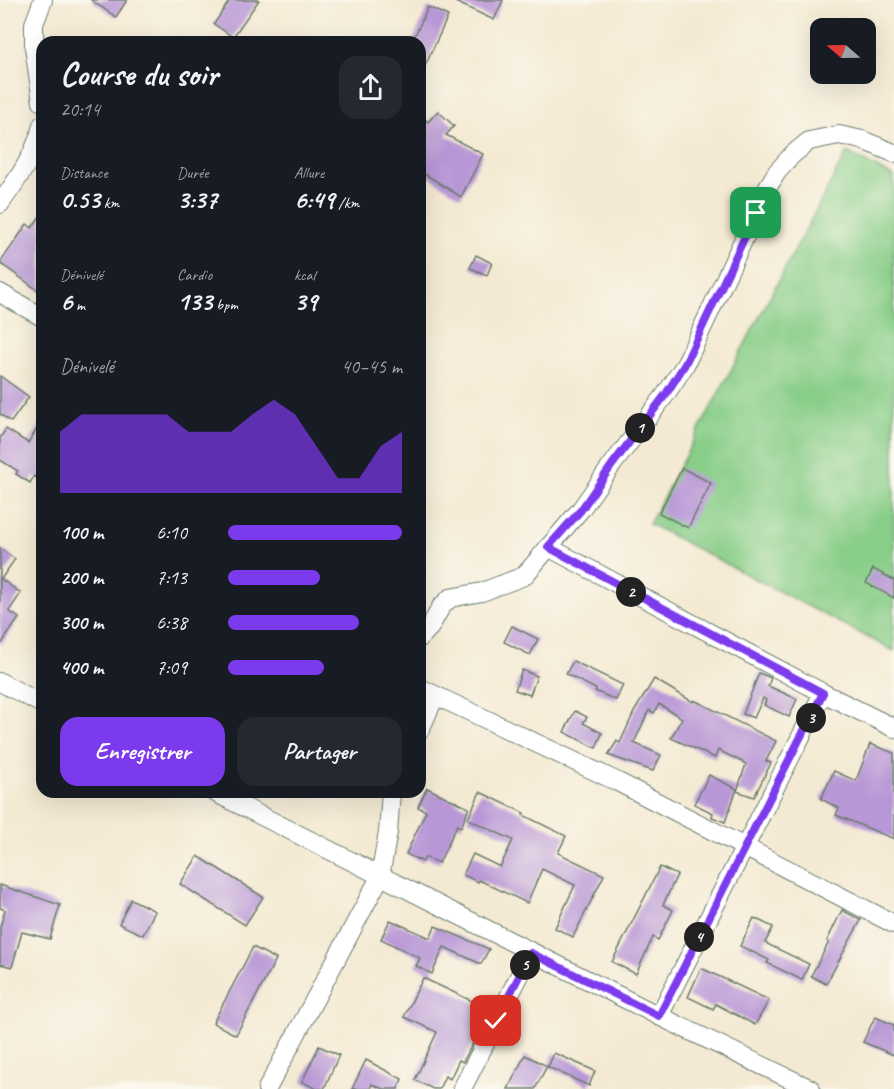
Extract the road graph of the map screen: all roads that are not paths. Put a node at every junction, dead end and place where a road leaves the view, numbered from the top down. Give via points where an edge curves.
1 (43, 0) edge
2 (36, 61) edge
3 (36, 143) edge
4 (894, 153) edge
5 (0, 204) edge
6 (0, 293) edge
7 (36, 314) edge
8 (548, 547) junction
9 (426, 631) edge
10 (0, 682) edge
11 (427, 692) edge
12 (823, 693) junction
13 (36, 701) edge
14 (894, 728) edge
15 (226, 798) edge
16 (391, 798) edge
17 (745, 848) junction
18 (380, 878) junction
19 (894, 924) edge
20 (531, 953) junction
21 (659, 1016) junction
22 (267, 1089) edge
23 (462, 1089) edge
24 (811, 1089) edge

1 - 2 street via 34,24
3 - 5 street
4 - 8 street via 839,135 809,141 784,163 769,185 685,364 581,510
6 - 7 street
8 - 9 street via 524,576 482,592 450,598
8 - 12 street
10 - 13 street
11 - 17 street via 618,782
12 - 14 street
12 - 17 street
15 - 18 street
16 - 18 street
17 - 19 street
17 - 21 street
18 - 20 street
18 - 22 street
20 - 21 street
20 - 23 street
21 - 24 street

